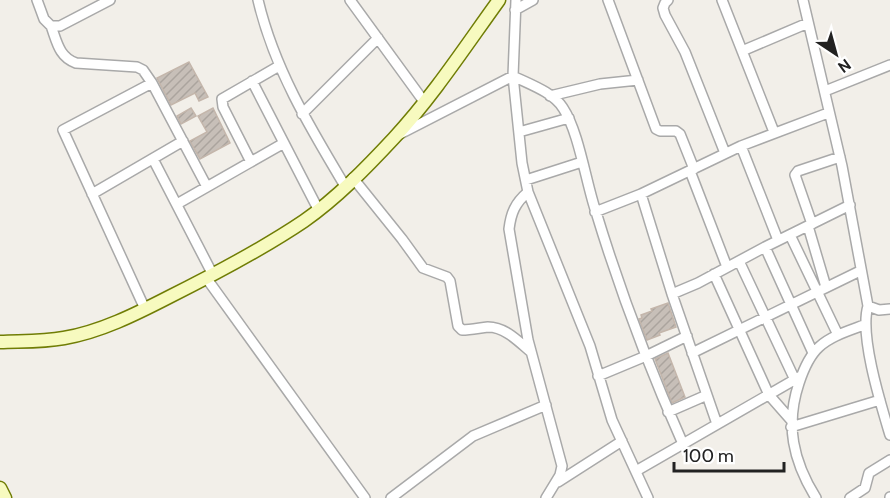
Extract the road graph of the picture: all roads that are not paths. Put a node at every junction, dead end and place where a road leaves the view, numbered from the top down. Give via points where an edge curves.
1 (37, 0) edge
2 (110, 0) edge
3 (258, 0) edge
4 (350, 0) edge
5 (499, 0) edge
6 (533, 0) edge
7 (608, 0) edge
8 (669, 0) edge
9 (722, 0) edge
10 (803, 0) edge
11 (515, 5) edge
12 (808, 22) junction
13 (51, 26) junction
14 (378, 38) junction
15 (742, 51) junction
16 (279, 66) junction
17 (888, 69) edge
18 (513, 76) junction
19 (638, 80) junction
20 (252, 81) junction
21 (152, 83) junction
22 (825, 91) junction
23 (550, 96) junction
24 (425, 103) junction
25 (828, 113) junction
26 (302, 114) junction
27 (569, 118) junction
28 (519, 132) junction
29 (774, 132) junction
30 (395, 137) junction
31 (183, 141) junction
32 (284, 143) junction
33 (741, 146) junction
34 (725, 153) junction
35 (840, 157) junction
36 (153, 159) junction
37 (251, 162) junction
38 (582, 162) junction
39 (692, 170) junction
40 (526, 180) junction
41 (349, 182) junction
42 (207, 187) junction
43 (528, 192) junction
44 (92, 194) junction
45 (641, 194) junction
46 (177, 204) junction
47 (850, 205) junction
48 (318, 209) junction
49 (596, 212) junction
50 (810, 225) junction
51 (790, 235) junction
52 (778, 240) junction
53 (765, 247) junction
54 (739, 261) junction
55 (727, 267) junction
56 (860, 271) junction
57 (714, 274) junction
58 (210, 277) junction
59 (821, 289) junction
60 (672, 294) junction
61 (790, 304) junction
62 (868, 306) junction
63 (145, 309) junction
64 (890, 309) edge
65 (764, 316) junction
66 (864, 325) junction
67 (739, 329) junction
68 (838, 335) junction
69 (687, 336) junction
70 (0, 342) edge
71 (531, 352) junction
72 (692, 352) junction
73 (813, 353) junction
74 (646, 357) junction
75 (598, 376) junction
76 (798, 378) junction
77 (707, 394) junction
78 (769, 394) junction
79 (880, 400) junction
80 (546, 405) junction
81 (668, 412) junction
82 (791, 423) junction
83 (717, 424) junction
84 (890, 435) edge
85 (621, 441) junction
86 (683, 444) junction
87 (890, 460) edge
88 (636, 471) junction
89 (555, 484) junction
90 (0, 488) edge
91 (5, 498) edge
92 (365, 498) edge
93 (391, 498) edge
94 (546, 498) edge
95 (648, 498) edge
96 (816, 498) edge
97 (849, 498) edge

1 - 13 street
2 - 13 street via 60,26
3 - 16 street
4 - 14 street
5 - 24 street
6 - 11 street
7 - 19 street
8 - 34 street via 664,3 665,15 680,41
9 - 15 street
10 - 12 street
11 - 18 street
12 - 15 street
12 - 22 street
13 - 21 street via 63,57 69,61 137,67
14 - 24 street
14 - 26 street
15 - 29 street
16 - 20 street
16 - 26 street
17 - 22 street
18 - 23 street
18 - 28 street
18 - 30 street
19 - 23 street
19 - 39 street via 656,129 680,134
20 - 32 street
20 - 37 street via 226,95 221,103
21 - 31 street
21 - 44 street via 63,130
22 - 25 street
23 - 27 street
24 - 30 street
25 - 29 street
25 - 35 street
26 - 41 street
27 - 28 street
27 - 38 street
28 - 40 street
29 - 33 street
30 - 41 street
31 - 36 street
31 - 42 street
32 - 37 street
32 - 48 street
33 - 34 street
33 - 52 street
34 - 39 street
35 - 47 street
35 - 50 street via 795,175
36 - 44 street
36 - 46 street
37 - 42 street
38 - 40 street
38 - 49 street
39 - 45 street
39 - 55 street
40 - 43 street
41 - 48 street
41 - 71 street via 423,268 447,277 462,330 498,329
42 - 46 street
43 - 71 street via 517,201 509,230
43 - 75 street via 590,346
44 - 63 street
45 - 49 street
45 - 60 street
46 - 58 street
47 - 50 street
47 - 56 street
48 - 58 street
49 - 74 street
50 - 51 street
50 - 59 street
51 - 52 street
51 - 59 street
52 - 53 street
53 - 54 street
53 - 61 street
54 - 55 street
54 - 65 street
55 - 57 street
56 - 59 street
56 - 62 street
57 - 60 street
57 - 67 street
58 - 63 street
58 - 92 street
59 - 61 street
59 - 68 street
60 - 69 street
61 - 65 street
61 - 73 street
62 - 64 street
62 - 66 street
63 - 70 street via 65,338
65 - 67 street
65 - 76 street
66 - 68 street
66 - 79 street
67 - 72 street
67 - 78 street
68 - 73 street
69 - 72 street
69 - 74 street
71 - 80 street
72 - 77 street
73 - 76 street
74 - 75 street
74 - 81 street
75 - 85 street
76 - 78 street
76 - 82 street
77 - 81 street
77 - 83 street
78 - 82 street
78 - 83 street
79 - 82 street
79 - 84 street
80 - 89 street via 562,466
80 - 93 street via 473,436
81 - 86 street
82 - 96 street via 801,466
83 - 86 street
85 - 88 street
85 - 89 street
86 - 88 street
87 - 97 street via 869,473 865,488
88 - 95 street
89 - 94 street
90 - 91 street

